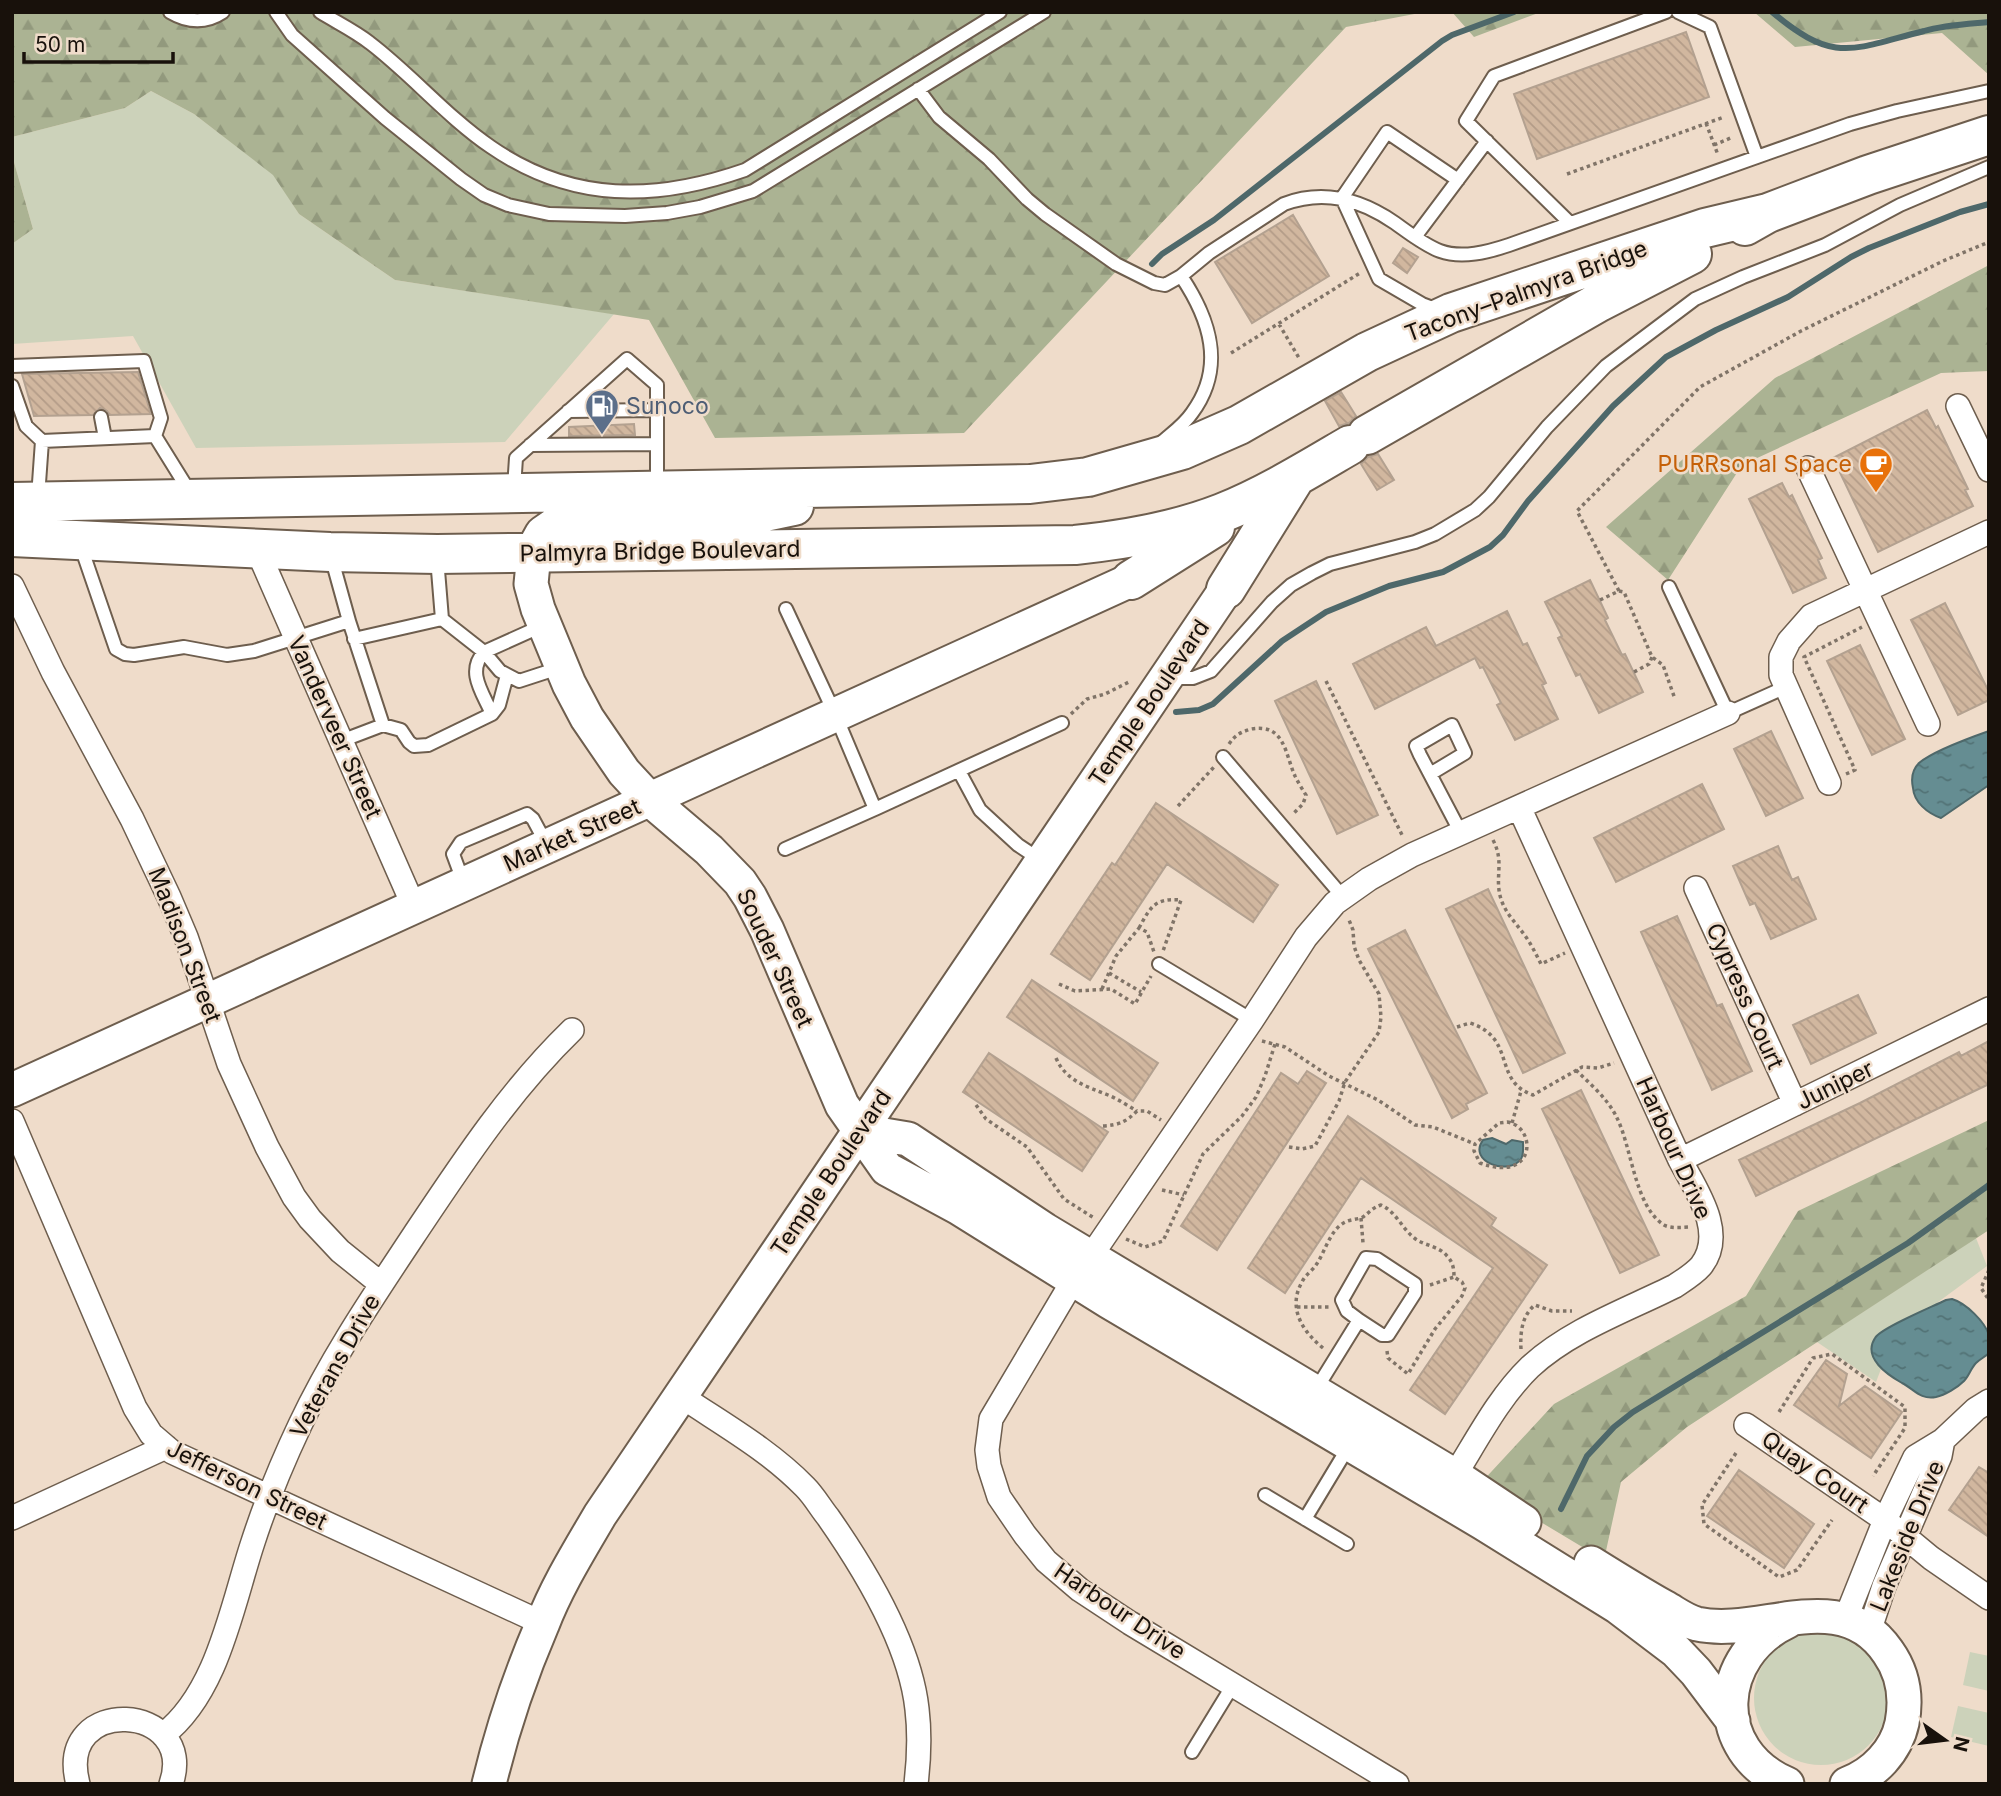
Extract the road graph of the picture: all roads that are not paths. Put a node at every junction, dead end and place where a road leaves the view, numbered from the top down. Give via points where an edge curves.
1 (170, 12) edge
2 (223, 12) edge
3 (276, 12) edge
4 (320, 12) edge
5 (1000, 12) edge
6 (1044, 12) edge
7 (1666, 12) edge
8 (1678, 12) edge
9 (918, 89) junction
10 (1989, 90) edge
11 (1989, 135) edge
12 (1487, 141) junction
13 (1757, 157) junction
14 (1989, 167) edge
15 (1458, 180) junction
16 (1342, 198) junction
17 (1768, 213) junction
18 (1570, 223) junction
19 (1415, 237) junction
20 (1181, 276) junction
21 (1451, 313) junction
22 (12, 366) edge
23 (12, 386) edge
24 (1958, 406) dead end
25 (657, 410) junction
26 (568, 411) junction
27 (101, 417) dead end
28 (155, 436) junction
29 (105, 438) junction
30 (42, 441) junction
31 (657, 444) junction
32 (530, 445) junction
33 (1140, 463) junction
34 (1808, 468) dead end
35 (1989, 470) edge
36 (1296, 477) junction
37 (885, 486) junction
38 (657, 491) junction
39 (514, 492) junction
40 (195, 500) junction
41 (1250, 501) junction
42 (25, 502) edge
43 (1989, 531) edge
44 (12, 537) edge
45 (79, 539) junction
46 (256, 547) junction
47 (330, 552) junction
48 (534, 553) junction
49 (437, 554) junction
50 (1131, 580) joint
51 (12, 586) edge
52 (1670, 587) dead end
53 (1226, 589) joint
54 (1866, 590) junction
55 (786, 609) dead end
56 (442, 619) junction
57 (349, 621) junction
58 (544, 625) junction
59 (295, 636) junction
60 (354, 639) junction
61 (484, 652) junction
62 (562, 667) junction
63 (508, 675) junction
64 (1153, 678) junction
65 (1786, 687) junction
66 (1728, 713) junction
67 (492, 714) junction
68 (835, 715) junction
69 (1062, 723) road end
70 (1928, 724) dead end
71 (383, 725) junction
72 (341, 741) junction
73 (1223, 757) road end
74 (959, 771) junction
75 (1430, 774) dead end
76 (1829, 783) road end
77 (649, 799) junction
78 (1520, 807) junction
79 (876, 809) junction
80 (1461, 833) junction
81 (785, 849) dead end
82 (1042, 861) junction
83 (1696, 888) dead end
84 (1339, 900) junction
85 (414, 907) junction
86 (1159, 964) road end
87 (208, 1000) junction
88 (1989, 1009) edge
89 (1252, 1020) junction
90 (572, 1030) dead end
91 (12, 1090) edge
92 (1796, 1104) junction
93 (12, 1121) edge
94 (860, 1131) junction
95 (1680, 1160) junction
96 (1082, 1268) junction
97 (381, 1284) junction
98 (1359, 1320) junction
99 (681, 1396) junction
100 (1307, 1404) junction
101 (1984, 1410) edge
102 (1746, 1424) dead end
103 (1357, 1434) junction
104 (1943, 1440) junction
105 (166, 1447) junction
106 (1447, 1487) junction
107 (1265, 1495) dead end
108 (268, 1498) junction
109 (12, 1518) edge
110 (1304, 1519) junction
111 (1885, 1520) junction
112 (1905, 1536) junction
113 (1347, 1544) dead end
114 (1989, 1598) edge
115 (1627, 1599) junction
116 (1790, 1620) junction
117 (542, 1623) junction
118 (1857, 1626) junction
119 (1233, 1685) junction
120 (1733, 1721) junction
121 (163, 1735) junction
122 (1192, 1752) dead end
123 (1775, 1781) edge
124 (1856, 1782) edge
125 (78, 1784) edge
126 (171, 1784) edge
127 (489, 1784) edge
128 (916, 1784) edge
129 (1397, 1784) edge

1 - 2 lane via 204,21
3 - 9 lane via 292,35 326,66 461,179 508,205 549,214 657,214 731,199 753,191
4 - 5 lane via 369,41 466,127 514,162 601,191 633,193 707,182 745,170
6 - 9 lane
7 - 12 lane via 1494,76 1466,121
8 - 13 lane via 1710,26
9 - 20 lane via 939,117 1045,214 1131,273 1165,285
10 - 13 lane via 1850,124
11 - 17 highway, Tacony–Palmyra Bridge
12 - 15 lane
12 - 18 lane
13 - 18 lane
14 - 64 lane via 1900,205 1825,245 1695,299 1606,366 1475,510 1425,538 1330,564 1291,585 1211,671 1193,678
15 - 16 lane via 1387,132
15 - 19 lane
16 - 19 lane
16 - 20 lane via 1310,197 1284,204
16 - 21 lane via 1379,279 1422,304
17 - 21 highway, Tacony–Palmyra Bridge via 1705,228
17 - 36 highway, Tacony–Palmyra Bridge via 1588,309
18 - 19 lane via 1474,254 1441,252
20 - 33 lane via 1210,332 1209,372 1192,413
21 - 33 highway, Tacony–Palmyra Bridge via 1367,352 1220,435
22 - 28 lane via 91,369 144,361 161,418
23 - 30 lane via 26,426
24 - 35 street
25 - 26 lane
25 - 26 lane via 657,385 627,359
25 - 31 lane
26 - 32 lane
27 - 29 lane
28 - 29 lane
28 - 40 lane
29 - 30 lane
30 - 42 lane
31 - 32 lane
31 - 38 lane
32 - 39 lane via 516,458
33 - 37 highway via 1059,482
34 - 54 street
36 - 41 highway, Palmyra Bridge Boulevard
36 - 53 highway
37 - 38 highway
37 - 48 highway via 732,517 560,524 544,535
38 - 39 highway
39 - 40 highway
40 - 42 highway
41 - 48 highway, Palmyra Bridge Boulevard via 1187,524 1075,545
41 - 50 highway
43 - 54 street
44 - 45 highway, Palmyra Bridge Boulevard
45 - 46 highway, Palmyra Bridge Boulevard
45 - 59 lane via 116,649 125,654 184,648 226,655 254,651
46 - 47 highway, Palmyra Bridge Boulevard
46 - 59 street, Vanderveer Street
47 - 49 highway, Palmyra Bridge Boulevard
47 - 57 lane
48 - 49 highway, Palmyra Bridge Boulevard
48 - 58 street, Souder Street via 531,584
49 - 56 lane
50 - 68 street, Market Street
51 - 87 street, Madison Street via 150,857
52 - 66 lane
53 - 64 street, Temple Boulevard
54 - 65 street via 1811,617 1799,628 1781,657
54 - 70 street
55 - 68 lane
56 - 60 lane
56 - 61 lane
57 - 59 lane
57 - 60 lane
58 - 61 lane
58 - 62 street, Souder Street
59 - 72 street, Vanderveer Street
60 - 71 lane
61 - 63 lane
61 - 67 lane via 474,668
62 - 63 lane via 519,681
62 - 77 street, Souder Street via 609,753
63 - 67 lane
64 - 82 street, Temple Boulevard
65 - 66 lane, Harbour Drive
65 - 76 street
66 - 78 street, Harbour Drive
67 - 71 lane via 421,747 408,742 401,730
68 - 77 street, Market Street
68 - 79 lane
69 - 74 lane
71 - 72 lane
72 - 85 street, Vanderveer Street
73 - 84 lane
74 - 79 lane
74 - 82 lane via 979,810
75 - 80 lane
77 - 85 street, Market Street
77 - 94 street, Souder Street via 709,850 750,897 842,1105
78 - 80 street, Harbour Drive
78 - 95 street, Harbour Drive
79 - 81 lane
80 - 84 street, Harbour Drive via 1412,855
82 - 94 street, Temple Boulevard
83 - 92 street, Cypress Court
84 - 89 street, Harbour Drive via 1306,937
85 - 87 street, Market Street
86 - 89 lane
87 - 91 street, Market Street
87 - 97 street, Madison Street via 229,1064 294,1197 340,1251
88 - 92 street, Juniper
89 - 96 street, Harbour Drive
90 - 97 street, Veterans Drive via 507,1102
92 - 95 street, Juniper
93 - 105 street, Jefferson Street via 135,1408 151,1434
94 - 96 street via 908,1139 967,1196
94 - 99 street, Temple Boulevard
95 - 106 street, Harbour Drive via 1703,1201 1711,1228 1701,1265 1675,1286 1559,1345 1526,1371
96 - 100 street
96 - 119 street, Harbour Drive via 991,1419 987,1450 999,1497 1025,1535 1069,1581
97 - 108 street, Veterans Drive via 321,1383
98 - 98 lane via 1343,1305 1344,1294 1366,1258 1377,1259 1415,1284 1415,1293 1388,1335
98 - 100 lane
99 - 117 street, Temple Boulevard via 600,1515
99 - 128 street via 758,1446 807,1489 852,1552 907,1663 917,1708
100 - 103 street
101 - 104 street, Lakeside Drive
102 - 111 street, Quay Court
103 - 106 street
103 - 110 lane
104 - 111 street, Lakeside Drive via 1915,1457
104 - 112 street, Lakeside Drive
105 - 108 street, Jefferson Street
105 - 109 street
106 - 115 street via 1483,1522
107 - 110 lane
108 - 117 street, Jefferson Street
108 - 121 street, Veterans Drive via 213,1664 187,1713
110 - 113 lane
111 - 112 street, Quay Court
111 - 118 street, Lakeside Drive
112 - 114 street, Quay Court
112 - 118 street, Lakeside Drive via 1884,1586
115 - 116 street via 1717,1626
115 - 120 street via 1696,1672
116 - 118 street via 1818,1615
116 - 120 street via 1772,1628 1742,1660 1733,1685
117 - 127 street, Temple Boulevard
118 - 124 street via 1894,1661 1904,1693 1904,1711 1892,1747
119 - 122 lane
119 - 129 street, Harbour Drive
120 - 123 street via 1749,1755
121 - 125 street via 133,1718 101,1724 78,1750
121 - 126 street via 173,1762

